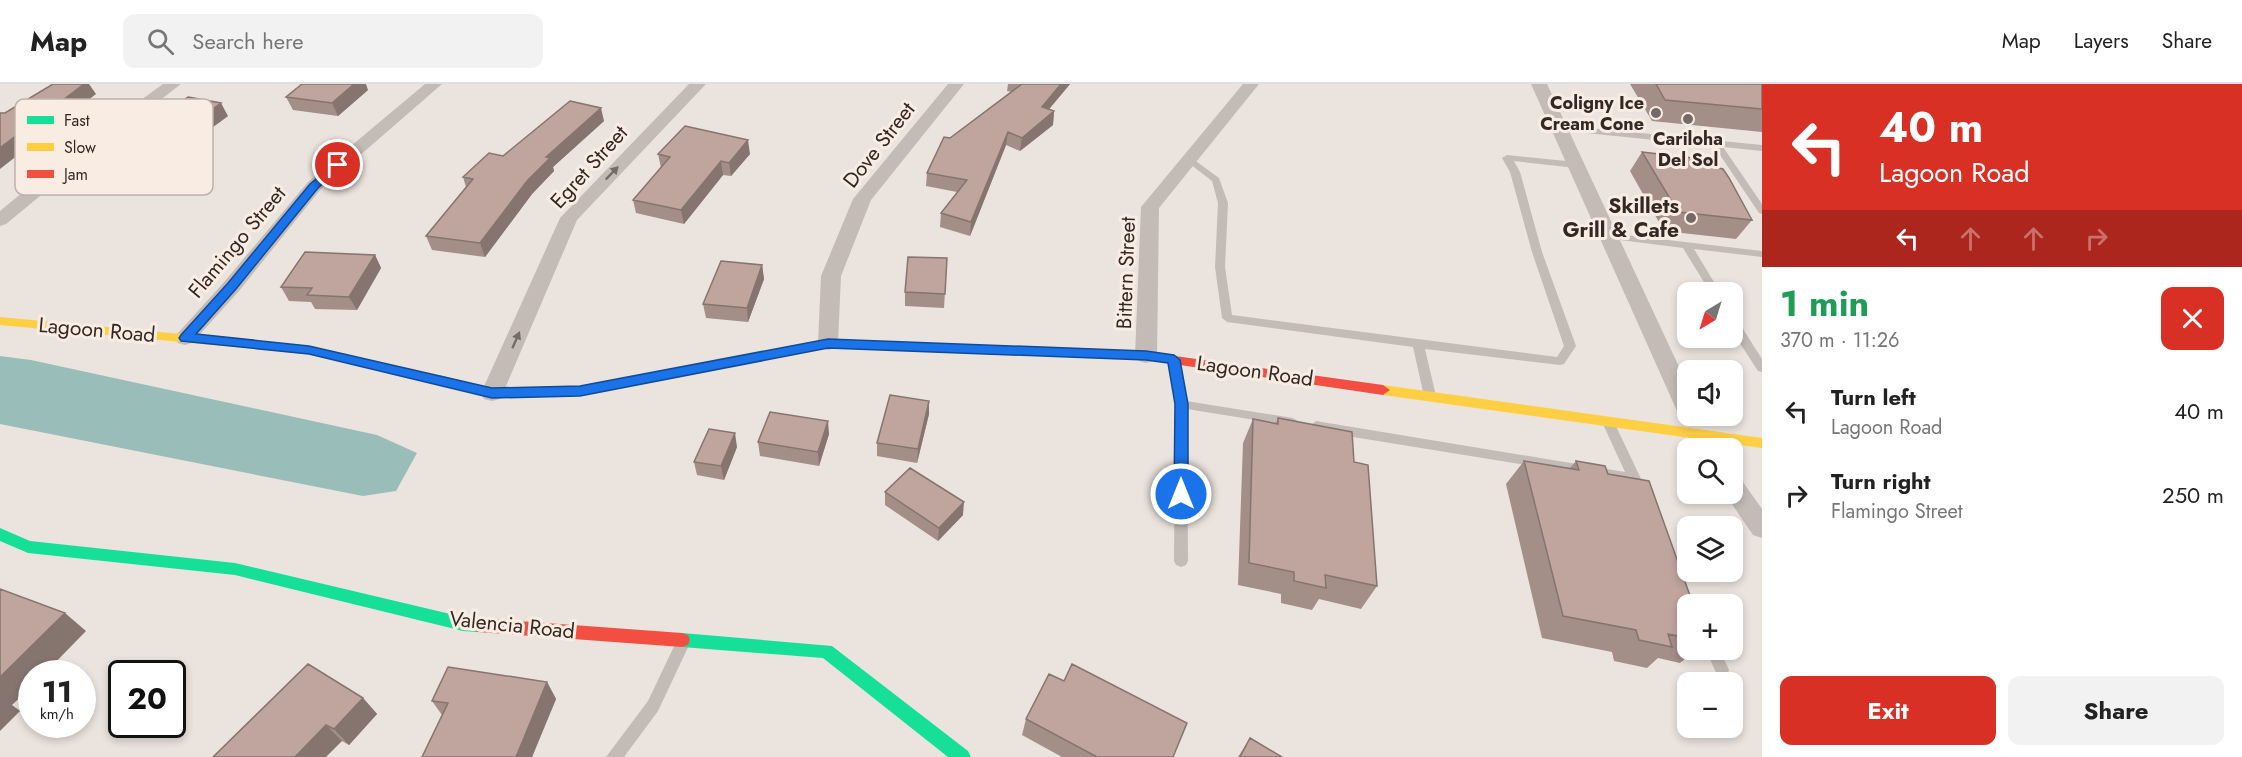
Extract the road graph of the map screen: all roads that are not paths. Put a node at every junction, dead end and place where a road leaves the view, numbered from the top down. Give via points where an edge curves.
1 (173, 84) edge
2 (434, 84) edge
3 (698, 84) edge
4 (956, 84) edge
5 (1251, 84) edge
6 (1539, 84) edge
7 (153, 99) edge
8 (1559, 128) junction
9 (1717, 144) junction
10 (1762, 148) edge
11 (1189, 159) junction
12 (1576, 165) junction
13 (30, 195) edge
14 (1762, 211) edge
15 (0, 220) edge
16 (1608, 236) junction
17 (1686, 245) junction
18 (1762, 254) edge
19 (1709, 282) edge
20 (0, 321) edge
21 (185, 338) junction
22 (1743, 338) edge
23 (828, 343) junction
24 (1418, 344) junction
25 (1146, 356) junction
26 (1174, 360) junction
27 (1762, 368) edge
28 (492, 393) junction
29 (1430, 396) junction
30 (1181, 404) junction
31 (1608, 422) junction
32 (1696, 427) edge
33 (1762, 443) edge
34 (1634, 478) junction
35 (1644, 499) edge
36 (1743, 501) edge
37 (1762, 528) edge
38 (0, 534) edge
39 (1181, 561) dead end
40 (684, 641) junction
41 (1718, 660) edge
42 (1722, 670) dead end
43 (614, 757) edge
44 (962, 757) edge

1 - 7 street
2 - 21 street, Flamingo Street via 314,186
28 -> 3 street, Egret Street via 569,218
4 - 23 street, Dove Street via 862,199 831,276
5 - 11 street, Bittern Street
6 - 8 street
8 - 9 lane
8 - 12 street
9 - 10 lane
9 - 14 lane
11 - 24 lane via 1216,180 1223,203 1220,267 1227,318
11 - 25 street, Bittern Street via 1150,207
12 - 16 street
12 - 24 lane via 1507,158 1515,172 1537,252 1570,346 1560,361
13 - 15 street
16 - 17 lane
16 - 32 street
17 - 18 lane
17 - 19 lane
20 - 21 street, Lagoon Road
21 - 28 street, Lagoon Road via 309,350
22 - 27 lane
23 - 25 street, Lagoon Road
23 - 28 street, Lagoon Road via 580,391
24 - 29 lane
25 - 26 street, Lagoon Road
26 - 29 street, Lagoon Road
26 - 30 lane
29 - 31 street, Lagoon Road
30 - 34 lane
30 - 39 lane
31 - 32 street, Lagoon Road
31 - 34 lane
32 - 33 street, Lagoon Road
34 - 35 lane
36 - 37 street
38 - 40 street, Valencia Road via 28,547 236,568 463,624
40 - 43 lane via 653,706
40 - 44 street, Valencia Road via 826,651
41 - 42 lane

